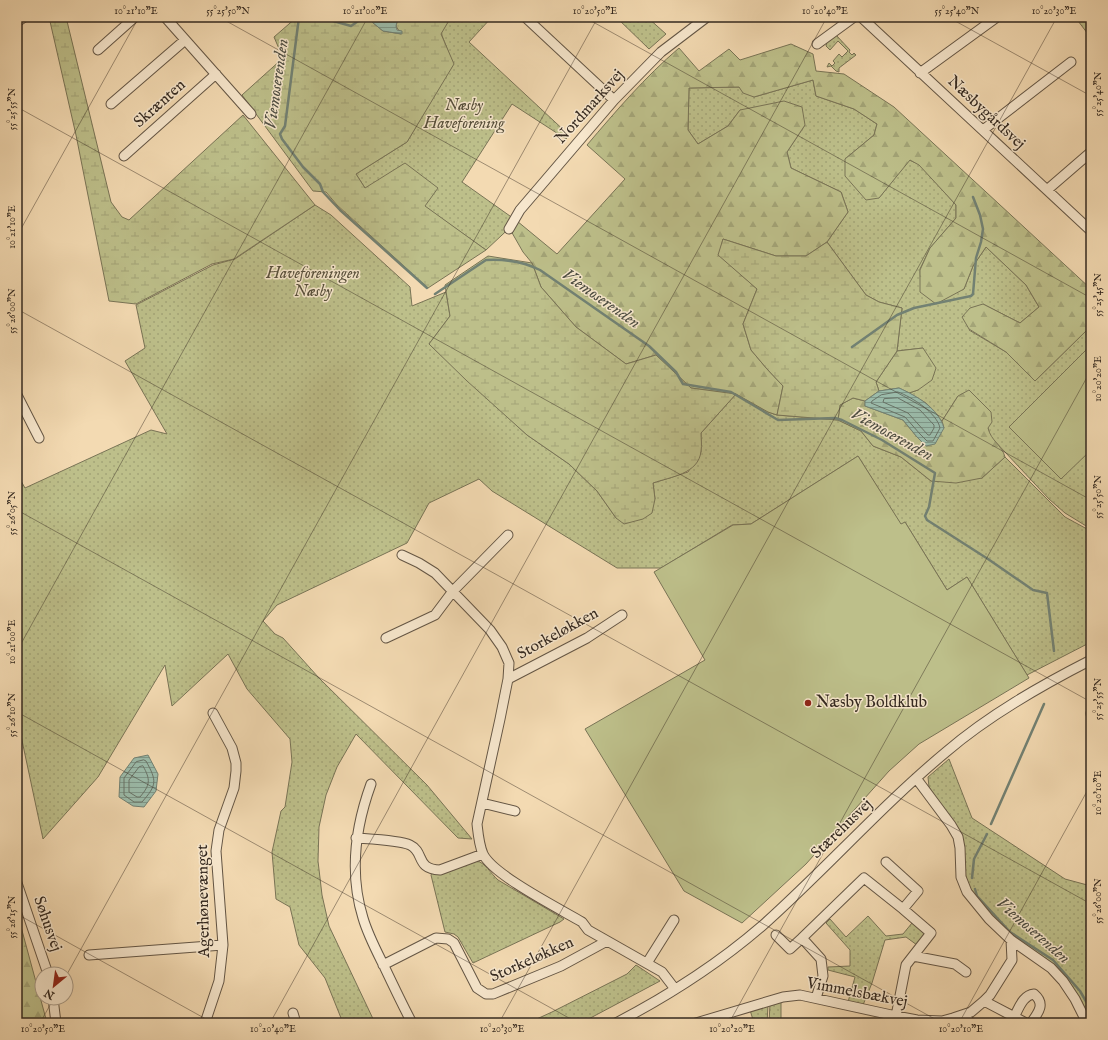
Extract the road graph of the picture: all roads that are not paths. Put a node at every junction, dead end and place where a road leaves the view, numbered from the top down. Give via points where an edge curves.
1 (136, 17) edge
2 (165, 17) edge
3 (525, 17) edge
4 (707, 17) edge
5 (854, 17) edge
6 (861, 17) edge
7 (997, 17) edge
8 (185, 40) junction
9 (817, 44) dead end
10 (98, 50) dead end
11 (1071, 62) dead end
12 (920, 73) junction
13 (216, 74) junction
14 (614, 100) junction
15 (111, 104) dead end
16 (251, 114) dead end
17 (983, 130) junction
18 (1091, 152) edge
19 (124, 156) dead end
20 (1047, 190) junction
21 (509, 229) dead end
22 (1091, 231) edge
23 (17, 395) edge
24 (39, 438) dead end
25 (508, 535) dead end
26 (402, 555) dead end
27 (453, 591) junction
28 (622, 615) dead end
29 (386, 638) dead end
30 (1091, 660) edge
31 (508, 678) junction
32 (213, 713) dead end
33 (916, 778) junction
34 (371, 784) dead end
35 (482, 803) junction
36 (515, 811) dead end
37 (356, 838) junction
38 (483, 854) junction
39 (886, 862) dead end
40 (17, 883) edge
41 (903, 909) junction
42 (674, 920) dead end
43 (776, 935) dead end
44 (802, 938) junction
45 (1011, 940) junction
46 (607, 941) junction
47 (223, 945) junction
48 (1030, 953) junction
49 (89, 955) dead end
50 (913, 956) junction
51 (1012, 960) junction
52 (647, 963) junction
53 (383, 965) junction
54 (45, 966) edge
55 (966, 972) dead end
56 (675, 989) junction
57 (816, 998) junction
58 (984, 1001) junction
59 (54, 1006) edge
60 (293, 1013) dead end
61 (962, 1015) junction
62 (1014, 1017) junction
63 (896, 1020) edge
64 (56, 1023) edge
65 (205, 1023) edge
66 (296, 1023) edge
67 (412, 1023) edge
68 (616, 1023) edge
69 (696, 1023) edge
70 (971, 1023) edge
71 (1026, 1023) edge
72 (1031, 1023) edge
73 (1087, 1023) edge

1 - 10 street
2 - 8 street
3 - 14 street
4 - 14 street, Nordmarksvej via 661,52
5 - 9 street
6 - 12 street, Næsbygårdsvej
7 - 12 street
8 - 13 street
8 - 15 street, Skrænten
11 - 17 street
12 - 17 street, Næsbygårdsvej
13 - 16 street
13 - 19 street, Skrænten
14 - 21 street, Nordmarksvej via 520,210
17 - 20 street, Næsbygårdsvej
18 - 20 street
20 - 22 street, Næsbygårdsvej
23 - 24 street
25 - 27 street
26 - 27 street, Storkeløkken via 435,573
27 - 29 street via 435,615
27 - 31 street, Storkeløkken via 490,630 502,647 508,663
28 - 31 street, Storkeløkken via 587,638
30 - 33 street, Stærehusvej via 1002,711
31 - 35 street, Storkeløkken
32 - 47 street, Agerhønevænget via 232,748 236,763 234,788 219,830 216,851
33 - 45 street via 958,837 964,888 989,919
33 - 56 street, Stærehusvej via 761,927
34 - 37 street
35 - 36 street
35 - 38 street, Storkeløkken via 477,824
37 - 38 street via 410,845 417,852 422,864 440,870
37 - 53 street via 356,873 363,918
38 - 46 street, Storkeløkken via 500,873 582,922 588,930
39 - 41 street via 918,891
40 - 54 street, Søhusvej
41 - 44 street via 864,878
41 - 50 street via 931,933
42 - 52 street
43 - 44 street via 790,949
44 - 57 street via 822,959 823,976
45 - 48 street
45 - 51 street
46 - 52 street, Storkeløkken
46 - 53 street, Storkeløkken via 562,966 492,994 486,994 477,988 454,943 448,939 436,938
47 - 49 street
47 - 65 street, Agerhønevænget via 219,981
48 - 51 street
48 - 73 street via 1051,968 1063,982
50 - 55 street via 955,964
50 - 63 street via 906,965
51 - 58 street, Vimmelsbækvej via 995,989
52 - 56 street, Storkeløkken via 662,972
53 - 67 street
56 - 68 street, Stærehusvej
57 - 63 street, Vimmelsbækvej
57 - 69 street, Vimmelsbækvej via 783,997
58 - 61 street, Vimmelsbækvej via 971,1012
58 - 62 street
59 - 64 street
60 - 66 street
61 - 63 street, Vimmelsbækvej via 942,1021
61 - 70 street
62 - 71 street
62 - 72 street via 1026,997 1034,994 1041,1003

